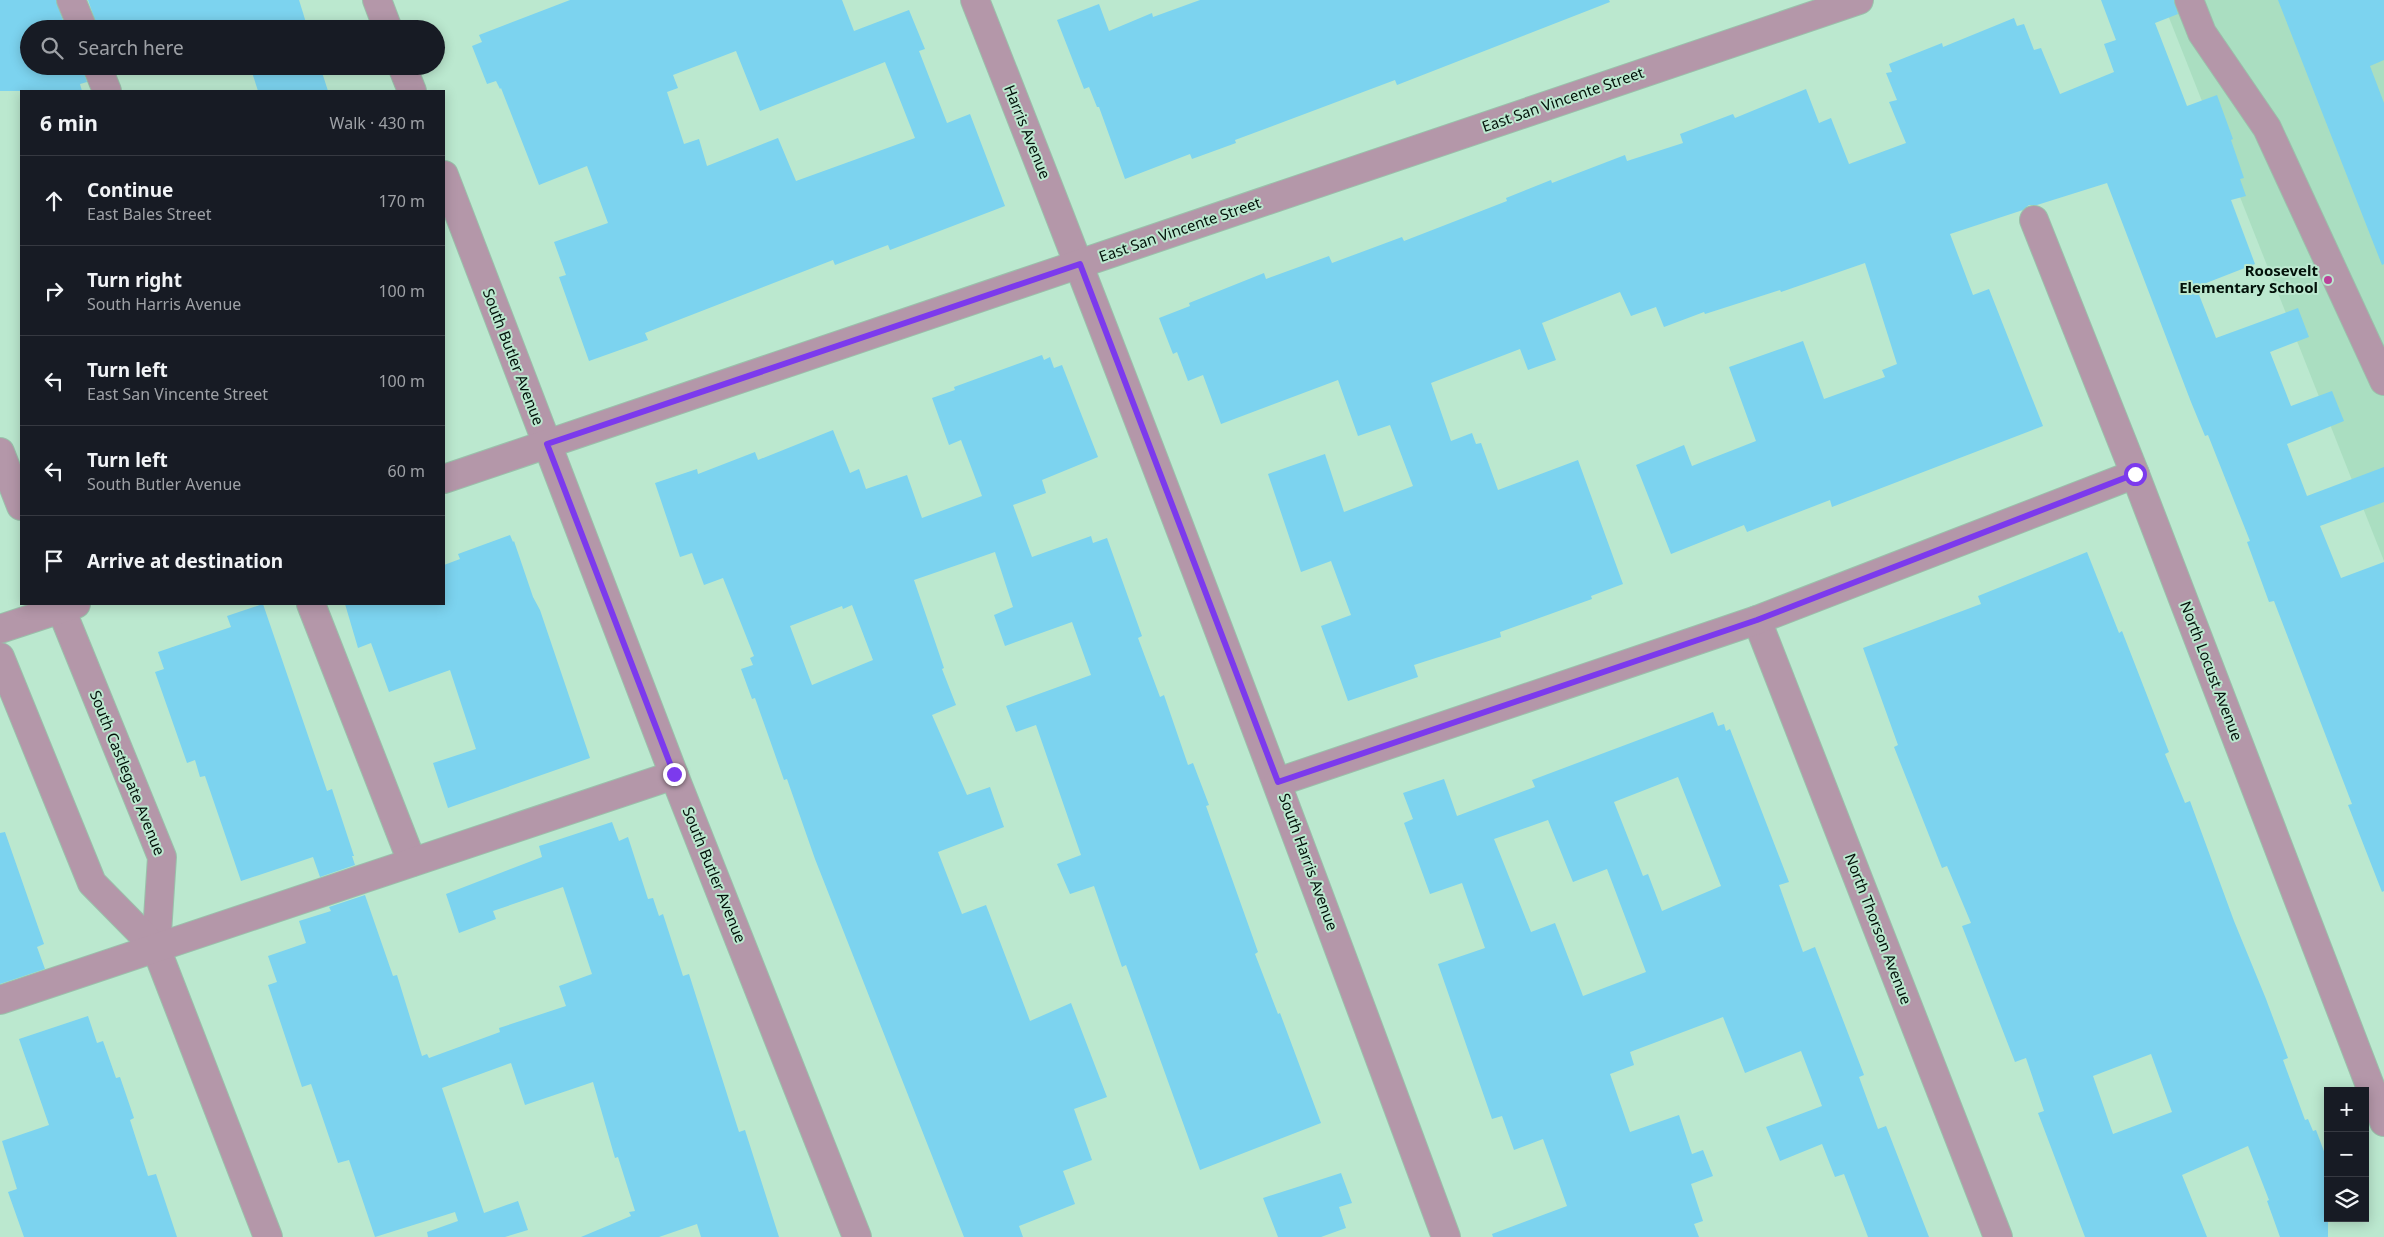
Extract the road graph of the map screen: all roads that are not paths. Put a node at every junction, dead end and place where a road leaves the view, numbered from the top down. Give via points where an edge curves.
1 (71, 0) edge
2 (377, 0) edge
3 (975, 0) edge
4 (1859, 0) edge
5 (2189, 0) edge
6 (79, 20) edge
7 (385, 20) edge
8 (101, 75) edge
9 (406, 75) edge
10 (107, 90) edge
11 (412, 90) edge
12 (445, 178) edge
13 (2034, 220) dead end
14 (1080, 264) junction
15 (2384, 382) edge
16 (547, 444) junction
17 (0, 452) edge
18 (2135, 474) junction
19 (445, 479) edge
20 (20, 503) edge
21 (66, 605) edge
22 (311, 605) edge
23 (1757, 620) junction
24 (0, 629) edge
25 (0, 657) edge
26 (674, 774) junction
27 (1278, 782) junction
28 (412, 862) junction
29 (156, 948) junction
30 (0, 1000) edge
31 (2384, 1122) edge
32 (268, 1237) edge
33 (858, 1237) edge
34 (1446, 1237) edge
35 (1998, 1237) edge

1 - 6 street
2 - 7 street
3 - 14 street, Harris Avenue
4 - 14 street, East San Vincente Street
5 - 15 street via 2202,33 2267,128
8 - 10 street
9 - 11 street
12 - 16 street, South Butler Avenue
13 - 18 street, North Locust Avenue
14 - 16 street, East San Vincente Street
14 - 27 street, South Harris Avenue
16 - 19 street, East San Vincente Street
16 - 26 street, South Butler Avenue
17 - 20 street
18 - 23 street
18 - 31 street, North Locust Avenue
21 - 24 street
21 - 29 street, South Castlegate Avenue via 162,857
22 - 28 street
23 - 27 street
23 - 35 street, North Thorson Avenue
25 - 29 street, South Castlegate Avenue via 92,883
26 - 28 street
26 - 33 street, South Butler Avenue
27 - 34 street, South Harris Avenue
28 - 29 street
29 - 30 street
29 - 32 street, South Castlegate Avenue

